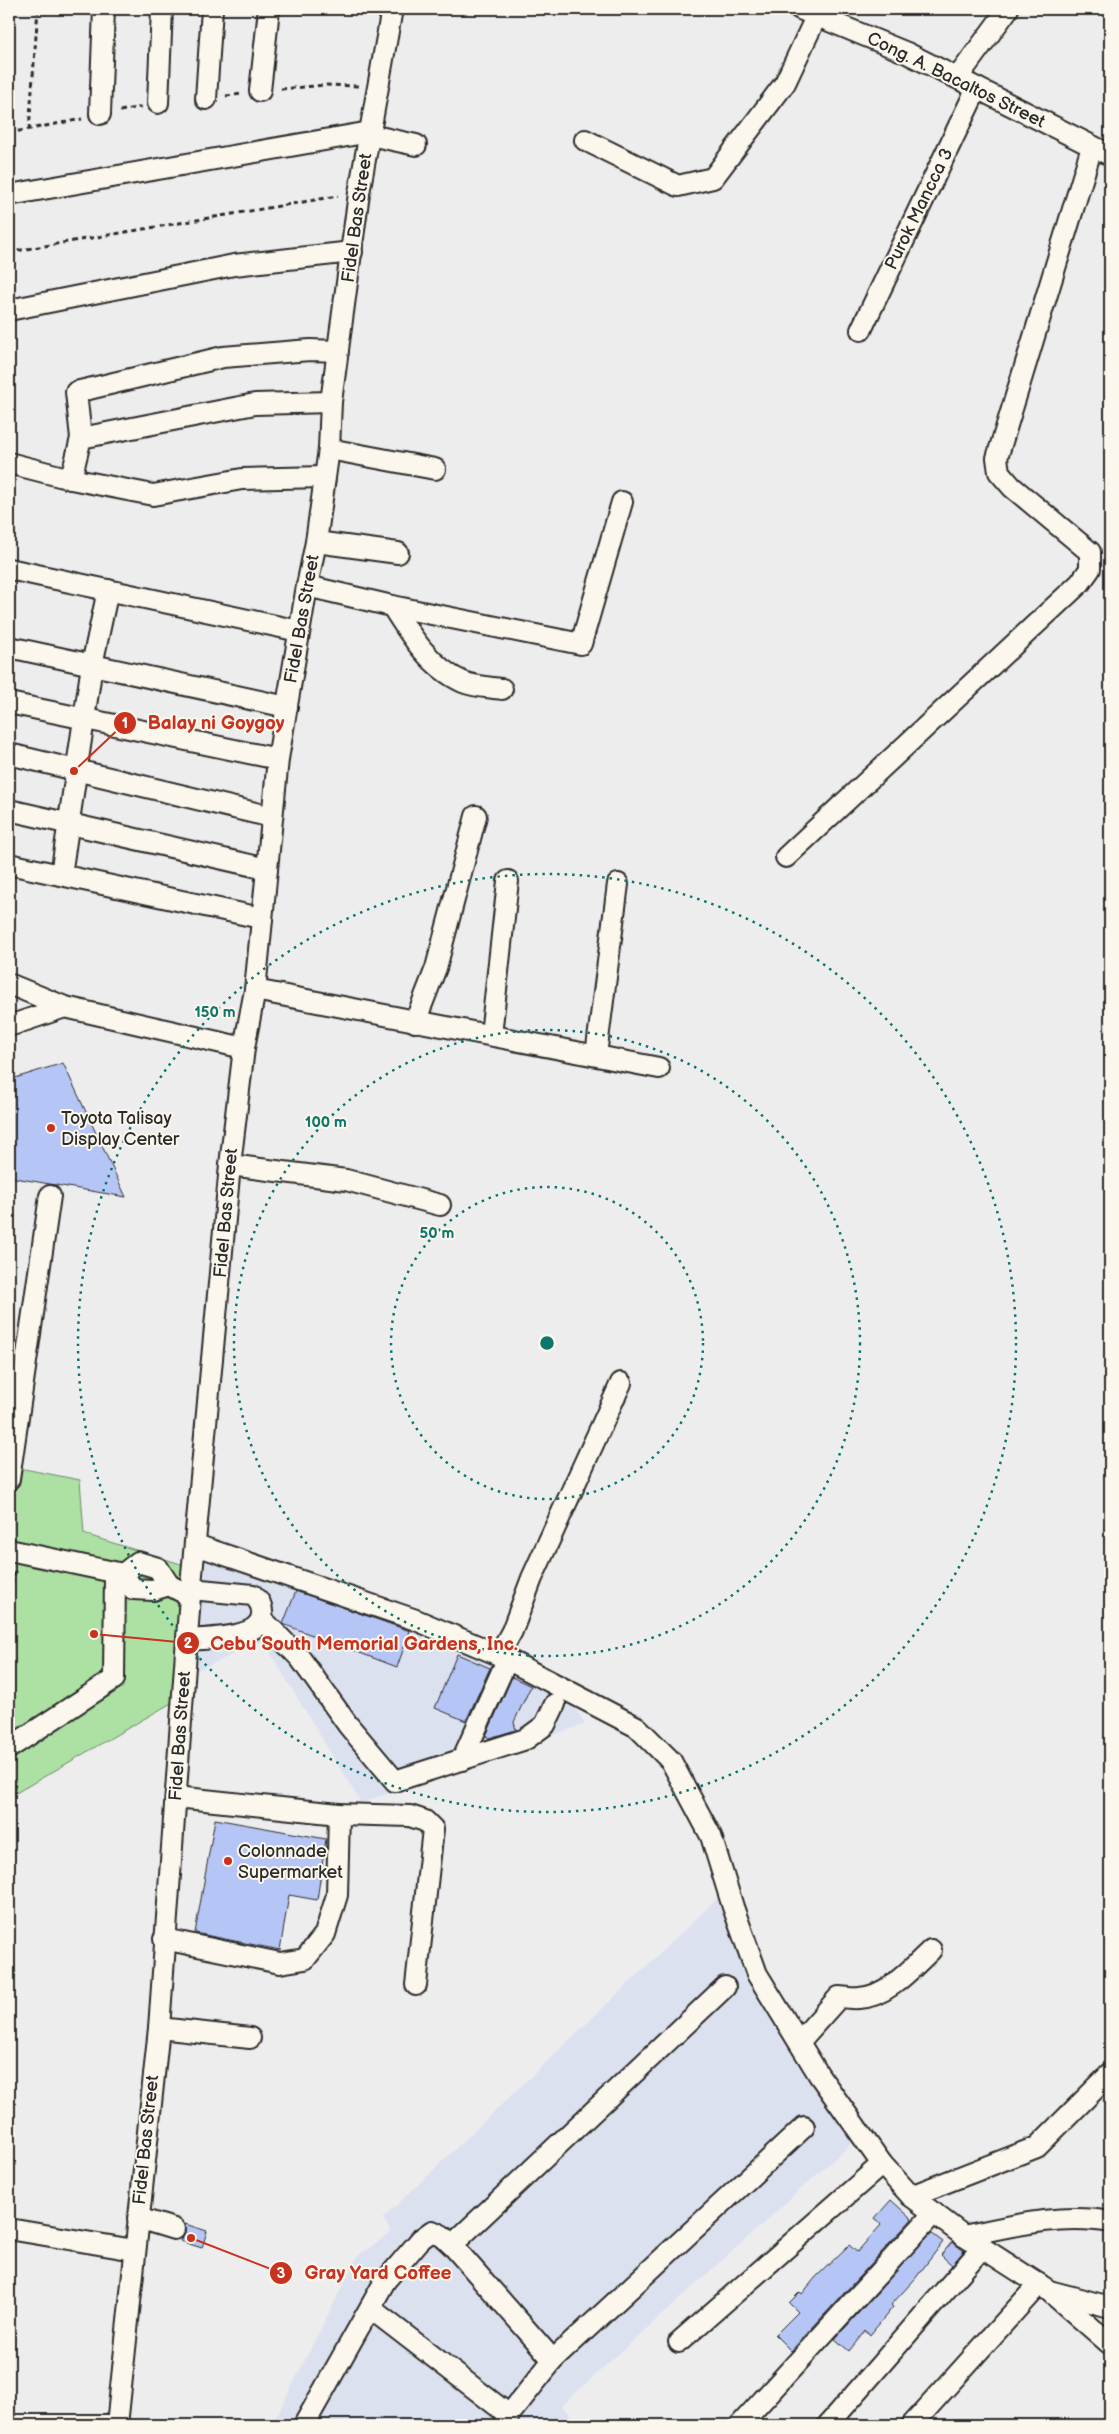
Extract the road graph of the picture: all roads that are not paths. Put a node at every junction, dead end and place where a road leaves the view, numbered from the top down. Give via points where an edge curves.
1 (104, 9) edge
2 (162, 9) edge
3 (212, 9) edge
4 (269, 9) edge
5 (392, 9) edge
6 (1008, 9) edge
7 (808, 13) edge
8 (958, 77) junction
9 (977, 88) junction
10 (260, 91) dead end
11 (206, 99) dead end
12 (158, 103) dead end
13 (100, 114) dead end
14 (370, 134) junction
15 (585, 140) dead end
16 (416, 145) dead end
17 (1092, 147) junction
18 (1110, 155) edge
19 (9, 195) edge
20 (352, 252) junction
21 (9, 310) edge
22 (861, 330) dead end
23 (338, 351) junction
24 (331, 402) junction
25 (81, 438) junction
26 (329, 449) junction
27 (9, 463) edge
28 (435, 469) dead end
29 (325, 477) junction
30 (71, 479) junction
31 (622, 502) dead end
32 (315, 547) junction
33 (398, 553) dead end
34 (348, 559) dead end
35 (9, 569) edge
36 (307, 586) junction
37 (108, 590) junction
38 (392, 606) junction
39 (299, 630) junction
40 (9, 647) edge
41 (92, 665) junction
42 (502, 689) dead end
43 (9, 703) edge
44 (287, 707) junction
45 (84, 719) junction
46 (9, 754) edge
47 (278, 759) junction
48 (78, 770) junction
49 (9, 810) edge
50 (476, 816) dead end
51 (272, 817) junction
52 (69, 823) junction
53 (786, 857) dead end
54 (9, 864) edge
55 (267, 869) junction
56 (61, 876) junction
57 (508, 881) dead end
58 (618, 884) dead end
59 (261, 918) junction
60 (9, 984) edge
61 (254, 990) junction
62 (65, 1007) junction
63 (415, 1022) junction
64 (9, 1026) edge
65 (491, 1035) junction
66 (244, 1048) junction
67 (596, 1055) junction
68 (659, 1068) dead end
69 (230, 1165) junction
70 (50, 1196) dead end
71 (440, 1204) dead end
72 (621, 1383) dead end
73 (9, 1479) edge
74 (196, 1545) junction
75 (12, 1560) edge
76 (119, 1574) junction
77 (191, 1592) junction
78 (262, 1619) junction
79 (187, 1640) junction
80 (503, 1658) junction
81 (555, 1704) dead end
82 (9, 1748) edge
83 (462, 1760) junction
84 (176, 1797) junction
85 (339, 1814) junction
86 (164, 1939) junction
87 (931, 1950) dead end
88 (416, 1985) dead end
89 (725, 1987) dead end
90 (159, 2028) junction
91 (250, 2038) dead end
92 (800, 2042) junction
93 (1110, 2074) edge
94 (804, 2127) dead end
95 (882, 2164) junction
96 (911, 2196) junction
97 (934, 2213) junction
98 (138, 2218) junction
99 (1110, 2222) edge
100 (9, 2229) edge
101 (174, 2229) dead end
102 (964, 2236) junction
103 (452, 2245) junction
104 (982, 2248) junction
105 (134, 2250) junction
106 (1044, 2287) junction
107 (1110, 2307) edge
108 (370, 2308) junction
109 (679, 2342) dead end
110 (1110, 2344) edge
111 (553, 2360) junction
112 (507, 2420) edge
113 (17, 2425) edge
114 (116, 2425) edge
115 (304, 2425) edge
116 (740, 2425) edge
117 (828, 2425) edge
118 (912, 2425) edge

1 - 13 street
2 - 12 street
3 - 11 street
4 - 10 street
5 - 14 street, Fidel Bas Street
6 - 8 street
7 - 8 street, Cong. A. Bacaltos Street
7 - 15 street via 785,83 713,178 678,186
8 - 9 street, Cong. A. Bacaltos Street
9 - 17 street, Cong. A. Bacaltos Street
9 - 22 street, Purok Mancca 3
14 - 16 street
14 - 19 street
14 - 20 street, Fidel Bas Street
17 - 18 street, Cong. A. Bacaltos Street
17 - 53 street via 997,458 999,472 1012,487 1090,552 1090,569 1080,583
20 - 21 street via 234,265
20 - 23 street, Fidel Bas Street
23 - 24 street, Fidel Bas Street
23 - 25 street via 223,357 76,392
24 - 25 street via 255,404
24 - 26 street, Fidel Bas Street
25 - 30 street
26 - 28 street
26 - 29 street, Fidel Bas Street
27 - 30 street
29 - 30 street via 242,479 153,495
29 - 32 street, Fidel Bas Street
31 - 38 street via 581,644
32 - 33 street
32 - 34 street
32 - 36 street, Fidel Bas Street
35 - 37 street
36 - 38 street
36 - 39 street, Fidel Bas Street
37 - 39 street
37 - 41 street
38 - 42 street via 408,633 446,673 465,683
39 - 44 street, Fidel Bas Street
40 - 41 street
41 - 44 street
41 - 45 street
43 - 45 street
44 - 47 street, Fidel Bas Street
45 - 47 street
45 - 48 street
46 - 48 street
47 - 51 street, Fidel Bas Street
48 - 51 street
48 - 52 street
49 - 52 street
50 - 63 street via 436,968
51 - 55 street, Fidel Bas Street
52 - 55 street
52 - 56 street
54 - 56 street
55 - 59 street, Fidel Bas Street
56 - 59 street
57 - 65 street
58 - 67 street
59 - 61 street, Fidel Bas Street
60 - 62 street
61 - 63 street
61 - 66 street, Fidel Bas Street
62 - 64 street
62 - 66 street
63 - 65 street
65 - 67 street
66 - 69 street, Fidel Bas Street
67 - 68 street
69 - 71 street via 346,1180
69 - 74 street, Fidel Bas Street
70 - 73 street
72 - 80 street via 532,1578
74 - 77 street, Fidel Bas Street
74 - 80 street via 416,1620
75 - 76 street
76 - 77 street via 138,1562 158,1568 169,1584
76 - 82 street via 114,1680
77 - 78 street via 252,1595 261,1606
77 - 79 street, Fidel Bas Street
78 - 79 street via 255,1629 245,1634
78 - 83 street via 300,1658 348,1725 396,1780
79 - 84 street, Fidel Bas Street
80 - 83 street
80 - 92 street via 637,1727 671,1761 711,1836 757,1974
81 - 83 street via 545,1724 526,1739
84 - 85 street
84 - 86 street, Fidel Bas Street
85 - 86 street via 337,1895 325,1934 305,1958 280,1963
85 - 88 street via 410,1816 425,1821 433,1828
86 - 90 street, Fidel Bas Street
87 - 92 street via 897,1981 875,1994 860,1998 839,1997
89 - 103 street
90 - 91 street
90 - 98 street, Fidel Bas Street
92 - 95 street via 819,2075
93 - 96 street via 1037,2148
94 - 111 street
95 - 96 street
95 - 109 street
96 - 97 street
97 - 102 street
97 - 116 street
98 - 101 street
98 - 105 street, Fidel Bas Street
99 - 102 street via 1094,2219 1029,2222
100 - 105 street
102 - 104 street
103 - 108 street via 432,2231 421,2239 385,2281
103 - 111 street
104 - 106 street
104 - 117 street
105 - 114 street, Fidel Bas Street
106 - 107 street
106 - 110 street
106 - 118 street
108 - 112 street
108 - 115 street
111 - 112 street
113 - 114 street

